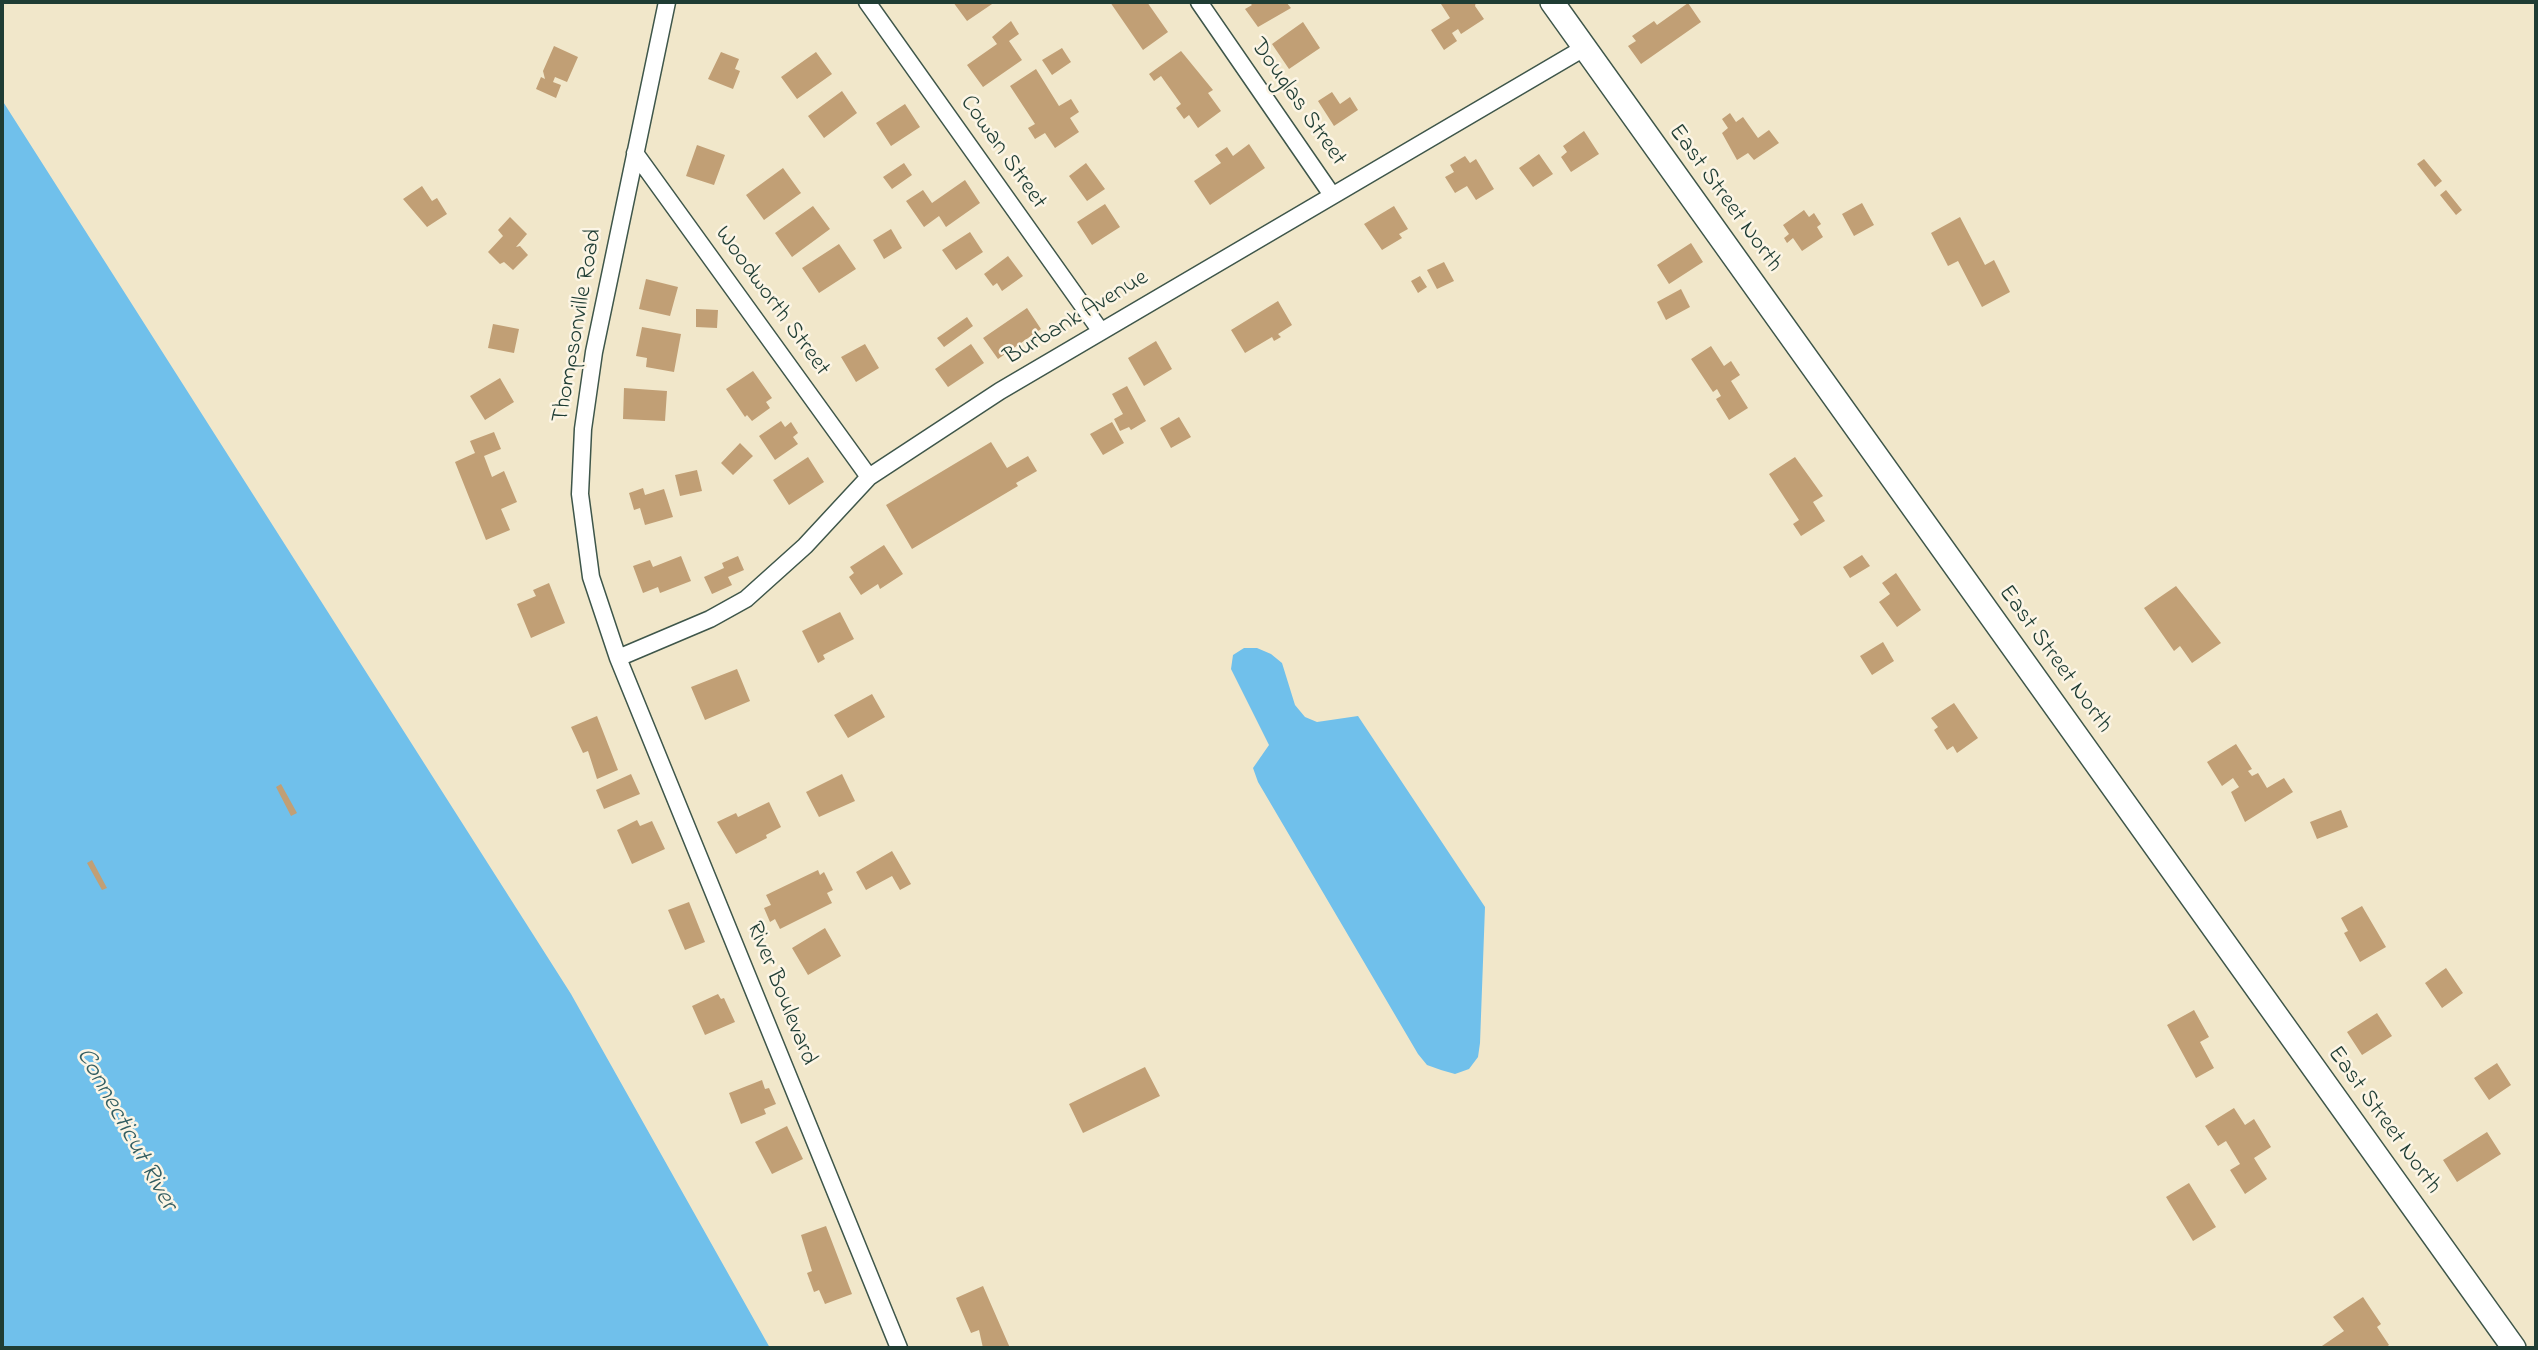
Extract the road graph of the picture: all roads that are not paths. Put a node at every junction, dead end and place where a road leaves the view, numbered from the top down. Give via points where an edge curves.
1 (667, 2) edge
2 (867, 2) edge
3 (1199, 2) edge
4 (1552, 2) edge
5 (1584, 48) junction
6 (635, 153) junction
7 (1332, 195) junction
8 (1100, 330) junction
9 (869, 477) junction
10 (618, 658) junction
11 (899, 1348) edge
12 (2514, 1348) edge

1 - 6 street, Thompsonville Road
2 - 8 street, Cowan Street
3 - 7 street, Douglas Street
4 - 5 main road, East Street North
5 - 7 street, Burbank Avenue
5 - 12 main road, East Street North
6 - 9 street, Woodworth Street
6 - 10 street, Thompsonville Road via 594,352 580,494 591,578
7 - 8 street, Burbank Avenue
8 - 9 street, Burbank Avenue
9 - 10 street, Burbank Avenue via 805,546 746,599
10 - 11 street, River Boulevard

